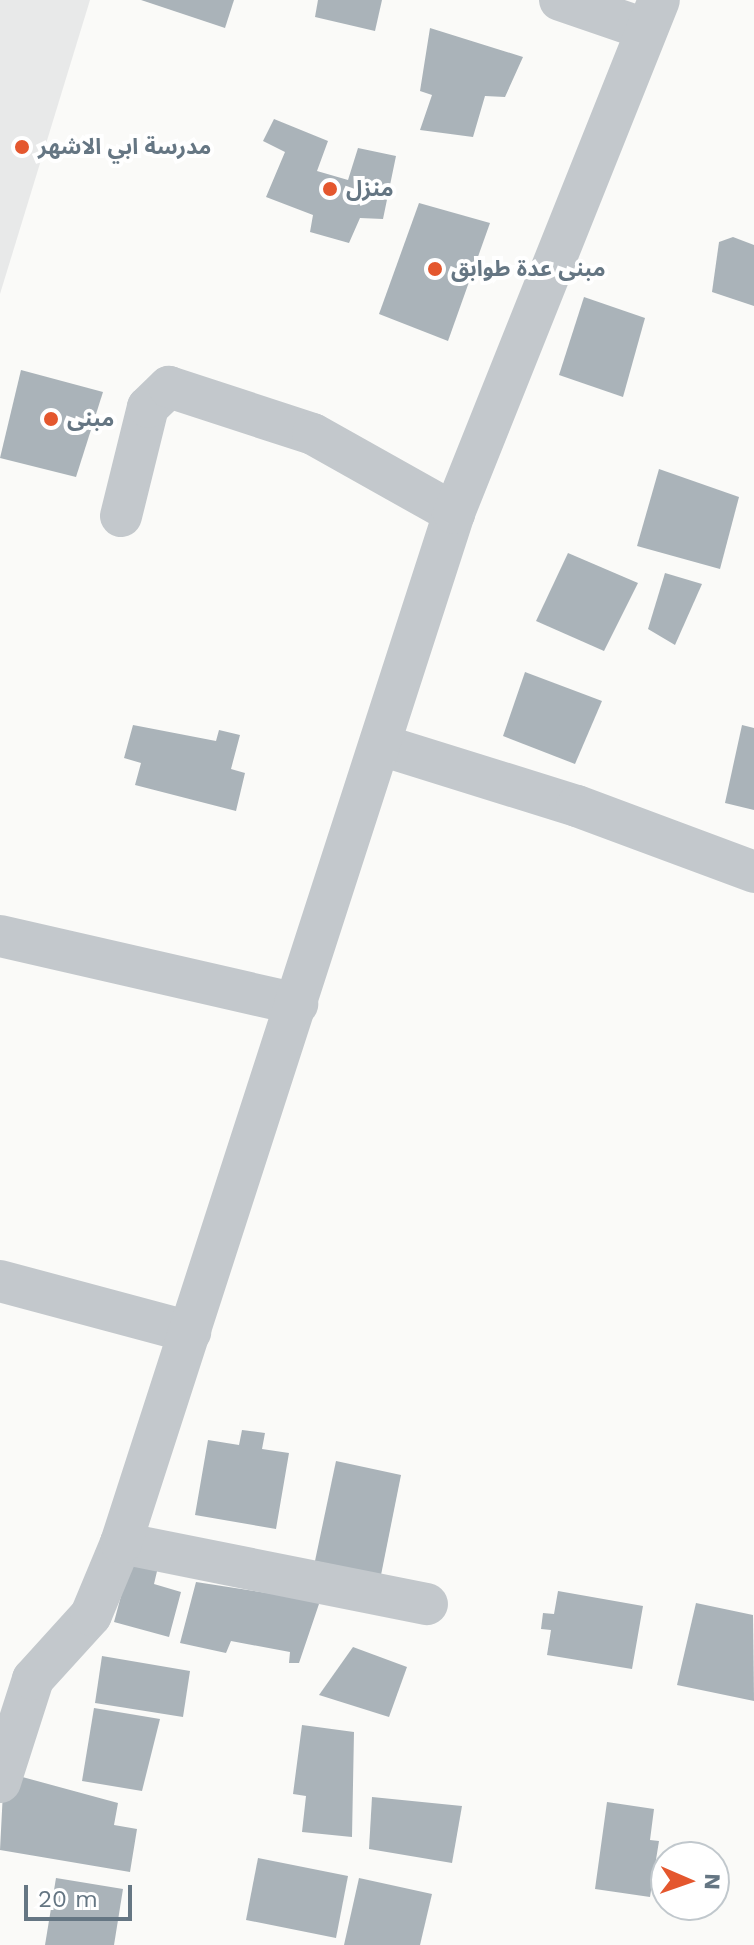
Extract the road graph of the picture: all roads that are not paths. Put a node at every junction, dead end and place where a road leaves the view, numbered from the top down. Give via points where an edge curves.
1 (560, 0) edge
2 (650, 14) edge
3 (454, 513) junction
4 (121, 516) dead end
5 (381, 745) junction
6 (754, 872) edge
7 (0, 936) edge
8 (297, 1004) junction
9 (0, 1281) edge
10 (190, 1332) junction
11 (121, 1543) junction
12 (427, 1604) dead end
13 (17, 1676) edge
14 (0, 1782) edge

1 - 2 street
2 - 3 street
3 - 4 street via 313,434 169,387 148,407
3 - 5 street
5 - 6 street
5 - 8 street
7 - 8 street
8 - 10 street
9 - 10 street
10 - 11 street
11 - 12 street
11 - 13 street via 91,1615
13 - 14 street

